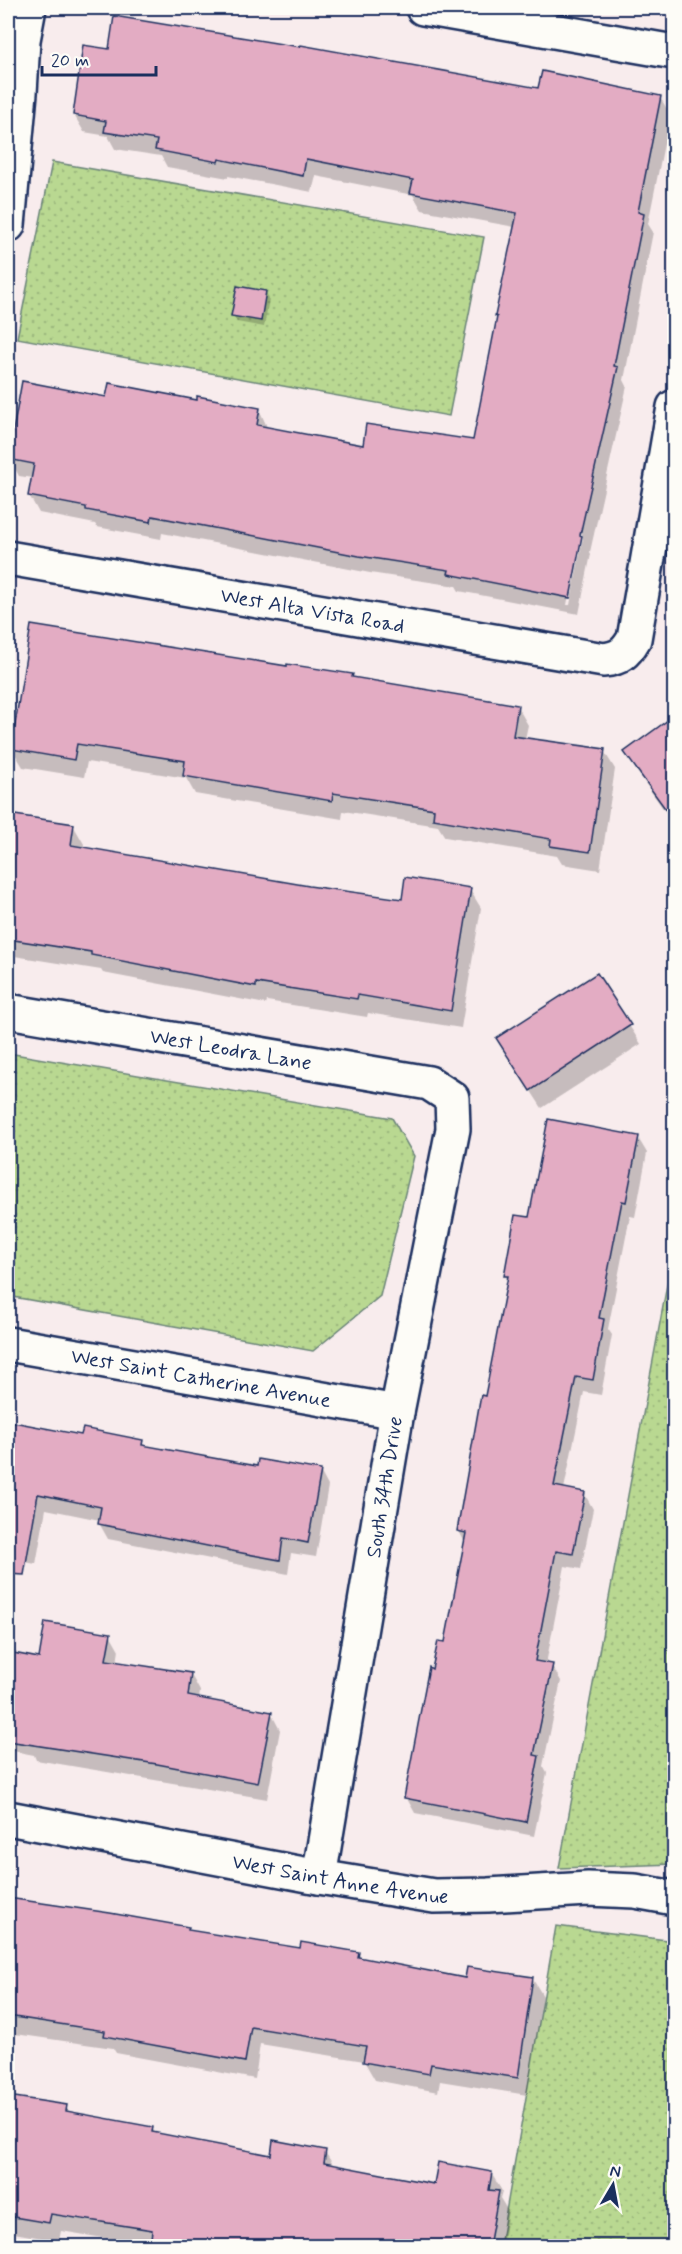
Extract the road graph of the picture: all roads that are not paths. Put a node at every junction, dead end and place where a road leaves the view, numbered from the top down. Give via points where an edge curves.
1 (29, 8) edge
2 (423, 8) edge
3 (13, 38) edge
4 (675, 52) edge
5 (8, 225) edge
6 (675, 407) edge
7 (8, 558) edge
8 (8, 1011) edge
9 (452, 1098) joint
10 (8, 1344) edge
11 (397, 1412) junction
12 (8, 1818) edge
13 (320, 1877) junction
14 (675, 1898) edge

1 - 3 street
2 - 4 street
3 - 5 street via 20,93
6 - 7 street, West Alta Vista Road via 634,639 618,658 604,660
8 - 9 street, West Leodra Lane via 429,1083
9 - 11 street, South 34th Drive via 453,1129
10 - 11 street, West Saint Catherine Avenue
11 - 13 street, South 34th Drive
12 - 13 street, West Saint Anne Avenue
13 - 14 street, West Saint Anne Avenue via 434,1896 588,1889

